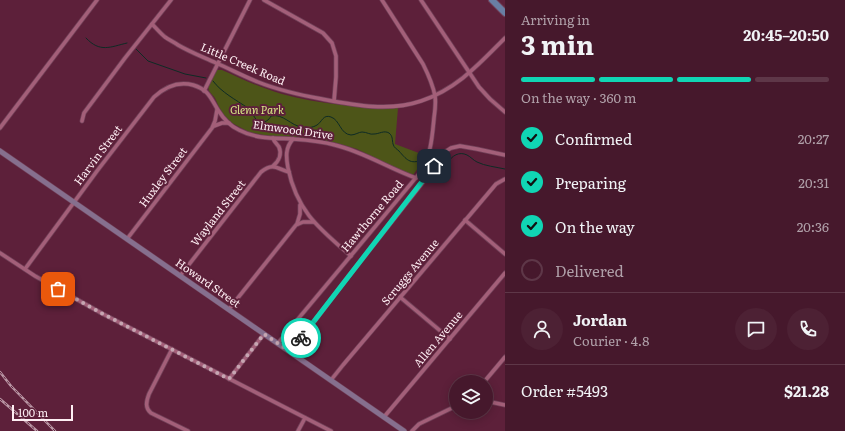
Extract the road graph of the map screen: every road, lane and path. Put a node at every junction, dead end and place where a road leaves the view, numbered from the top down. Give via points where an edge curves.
1 (97, 0) edge
2 (171, 0) edge
3 (250, 0) edge
4 (264, 0) edge
5 (382, 0) edge
6 (421, 0) edge
7 (492, 0) edge
8 (505, 13) edge
9 (152, 24) junction
10 (505, 38) edge
11 (217, 63) junction
12 (470, 73) junction
13 (204, 90) junction
14 (435, 96) junction
15 (334, 101) junction
16 (217, 109) junction
17 (505, 112) edge
18 (82, 122) dead end
19 (229, 123) junction
20 (213, 126) junction
21 (0, 128) edge
22 (273, 138) junction
23 (293, 139) junction
24 (0, 151) edge
25 (505, 155) edge
26 (273, 166) junction
27 (289, 172) junction
28 (416, 178) junction
29 (505, 179) edge
30 (74, 202) junction
31 (300, 202) junction
32 (465, 220) junction
33 (314, 222) junction
34 (296, 225) junction
35 (127, 239) junction
36 (0, 253) edge
37 (505, 254) edge
38 (351, 256) junction
39 (25, 269) junction
40 (505, 273) edge
41 (180, 276) junction
42 (400, 297) junction
43 (229, 310) junction
44 (264, 334) junction
45 (450, 339) junction
46 (278, 343) junction
47 (172, 349) junction
48 (291, 352) junction
49 (505, 357) edge
50 (490, 375) edge
51 (229, 379) junction
52 (331, 380) junction
53 (493, 402) edge
54 (505, 405) edge
55 (449, 409) edge
56 (384, 417) junction
57 (305, 418) junction
58 (188, 431) edge
59 (298, 431) edge
60 (331, 431) edge
61 (404, 431) edge
62 (412, 431) edge

1 - 21 street
2 - 9 street
3 - 11 street
4 - 15 street via 323,33 332,43 336,56
5 - 14 street, Hawthorne Road via 423,64
6 - 12 street
7 - 8 main road
9 - 11 street, Little Creek Road via 166,38
9 - 18 street via 84,113
10 - 12 street, Little Creek Road
11 - 13 street
11 - 15 street, Little Creek Road via 272,87
12 - 14 street, Little Creek Road
12 - 17 street via 484,93
13 - 16 street, Elmwood Drive
13 - 30 street, Harvin Street via 193,85 181,84 169,86 158,92
14 - 15 street, Little Creek Road via 416,103 394,106 366,106
14 - 28 street, Hawthorne Road via 431,147 427,162
16 - 19 street, Elmwood Drive
16 - 20 street, Huxley Street
19 - 20 street
19 - 22 street, Elmwood Drive via 248,134
20 - 35 street, Huxley Street
22 - 23 street, Elmwood Drive
22 - 26 street via 280,153
23 - 27 street via 287,151
23 - 28 street, Elmwood Drive via 324,142 347,148
24 - 30 street, Howard Street
25 - 48 street via 460,146 443,153
26 - 27 street
26 - 41 street, Wayland Street via 261,172
27 - 31 street
28 - 38 street, Hawthorne Road
29 - 32 street, Scruggs Avenue via 496,184
30 - 35 street, Howard Street
30 - 39 street, Harvin Street
31 - 33 street
31 - 34 street via 300,214
32 - 37 street
32 - 42 street, Scruggs Avenue
33 - 34 street
33 - 38 street
34 - 43 street
35 - 41 street, Howard Street
36 - 39 street
38 - 46 street, Hawthorne Road
39 - 47 street via 103,314
40 - 45 street, Allen Avenue
41 - 43 street, Howard Street
42 - 45 street
42 - 52 street, Scruggs Avenue
43 - 44 street, Howard Street
44 - 46 street, Howard Street
44 - 51 street
45 - 56 street, Allen Avenue
46 - 48 street, Howard Street
47 - 51 street
47 - 58 street via 146,404 151,413
48 - 52 street, Howard Street
49 - 50 street
51 - 57 street
52 - 56 street, Howard Street
53 - 54 street
55 - 62 street via 419,424
56 - 61 street, Howard Street
57 - 59 street
57 - 60 street

